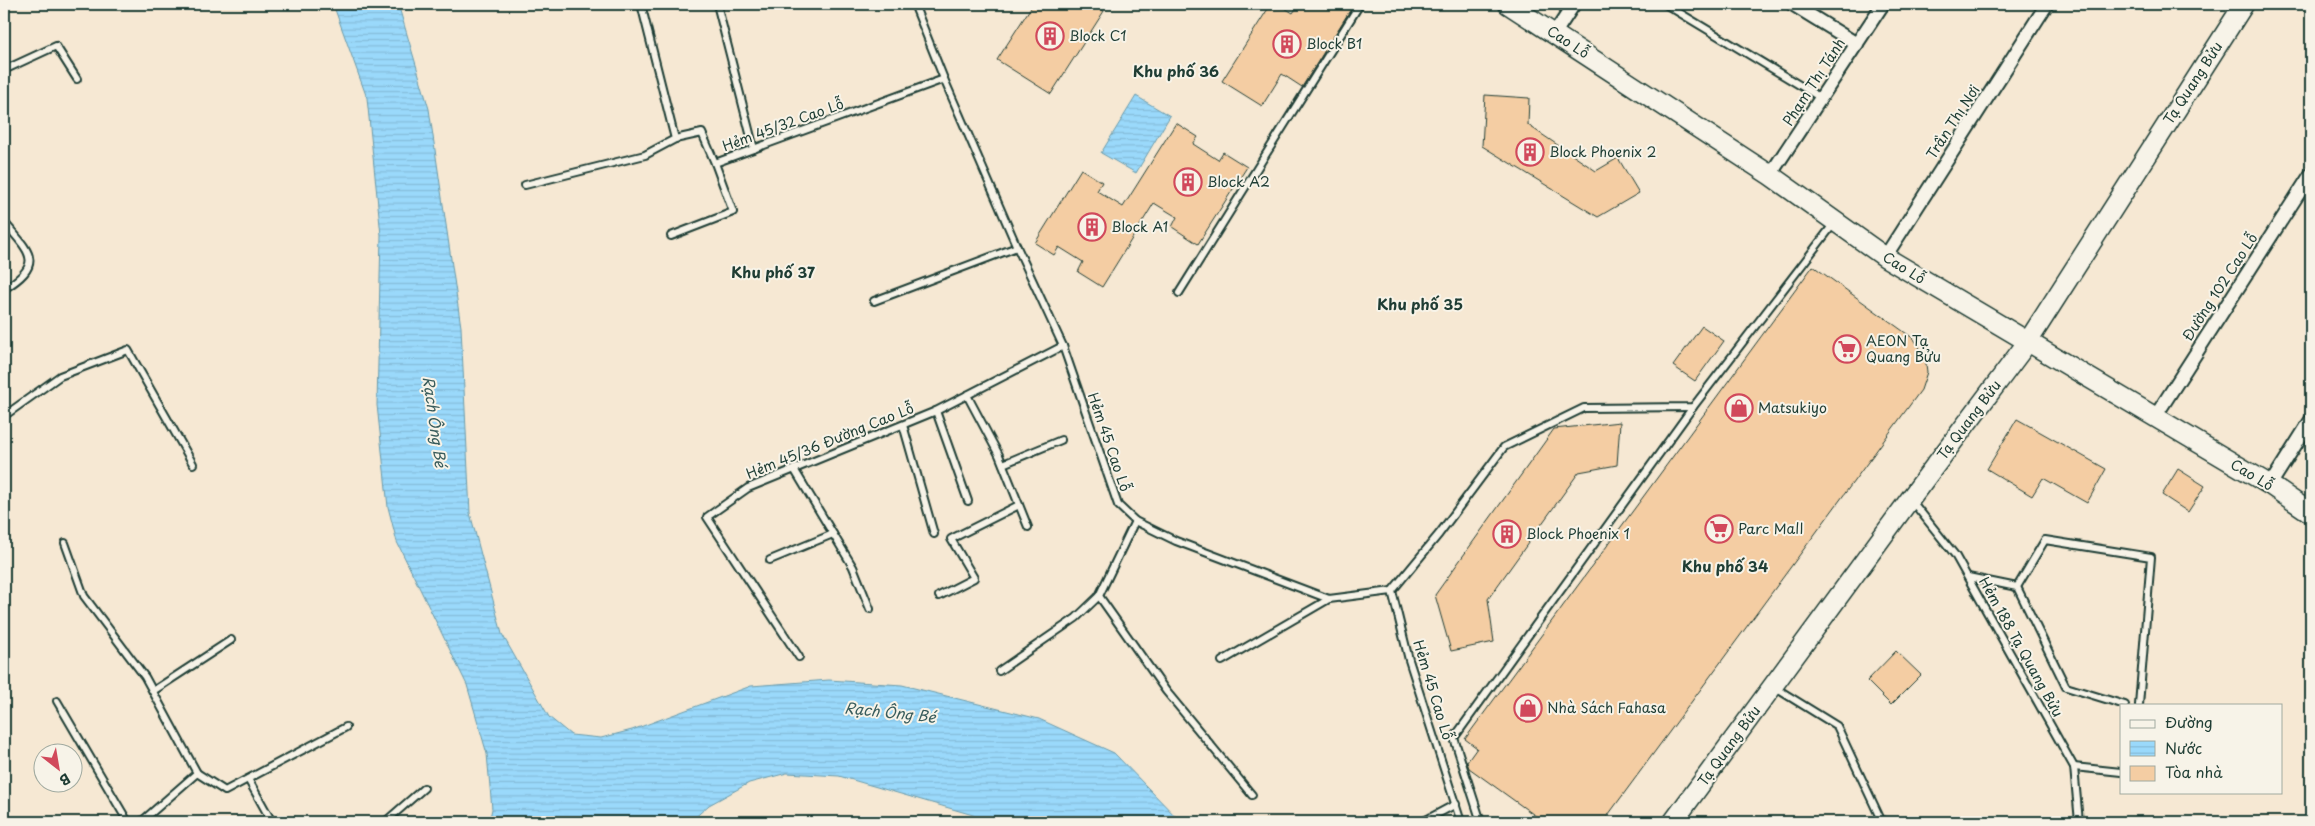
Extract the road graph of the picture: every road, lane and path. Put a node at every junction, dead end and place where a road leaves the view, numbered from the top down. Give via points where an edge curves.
1 (641, 4) edge
2 (717, 4) edge
3 (914, 4) edge
4 (1360, 4) edge
5 (1508, 4) edge
6 (1574, 4) edge
7 (1665, 4) edge
8 (1792, 4) edge
9 (1883, 4) edge
10 (2047, 4) edge
11 (2244, 4) edge
12 (1555, 33) junction
13 (1857, 44) junction
14 (4, 70) edge
15 (77, 79) dead end
16 (944, 79) junction
17 (1822, 98) junction
18 (675, 139) junction
19 (754, 149) junction
20 (715, 163) junction
21 (2311, 174) edge
22 (1770, 176) junction
23 (525, 185) dead end
24 (1836, 221) junction
25 (4, 222) edge
26 (671, 236) dead end
27 (1017, 247) junction
28 (1885, 257) junction
29 (4, 289) edge
30 (1179, 293) dead end
31 (874, 300) dead end
32 (2028, 343) junction
33 (1063, 346) junction
34 (967, 396) junction
35 (1693, 407) junction
36 (936, 411) junction
37 (4, 416) edge
38 (2155, 417) junction
39 (2311, 420) edge
40 (903, 424) junction
41 (1061, 440) dead end
42 (192, 464) dead end
43 (1003, 464) junction
44 (794, 469) junction
45 (2270, 486) junction
46 (1910, 499) junction
47 (968, 501) dead end
48 (1019, 505) junction
49 (2311, 513) edge
50 (1136, 521) junction
51 (1028, 527) dead end
52 (834, 534) junction
53 (934, 534) dead end
54 (65, 542) dead end
55 (770, 560) dead end
56 (1968, 577) junction
57 (2017, 588) junction
58 (1392, 591) junction
59 (939, 596) dead end
60 (1099, 596) junction
61 (1329, 599) junction
62 (870, 609) dead end
63 (231, 640) dead end
64 (799, 657) dead end
65 (1222, 661) dead end
66 (999, 671) dead end
67 (1773, 686) junction
68 (153, 691) junction
69 (56, 701) dead end
70 (2122, 704) edge
71 (2139, 704) edge
72 (346, 727) dead end
73 (2074, 767) junction
74 (2120, 772) edge
75 (197, 773) junction
76 (248, 779) junction
77 (424, 788) dead end
78 (1252, 795) dead end
79 (1456, 804) junction
80 (128, 822) edge
81 (141, 822) edge
82 (272, 822) edge
83 (385, 822) edge
84 (1428, 822) edge
85 (1461, 822) edge
86 (1481, 822) edge
87 (1673, 822) edge
88 (1882, 822) edge
89 (2079, 822) edge

1 - 18 lane
2 - 19 lane
3 - 16 lane, Hẻm 45 Cao Lỗ
4 - 30 lane
5 - 12 main road, Cao Lỗ
6 - 12 street
7 - 17 lane
8 - 13 street
9 - 13 street, Phạm Thị Tánh
10 - 28 street, Trần Thị Nơi
11 - 32 main road, Tạ Quang Bửu
12 - 22 main road, Cao Lỗ
13 - 17 street, Phạm Thị Tánh
14 - 15 lane via 56,46
16 - 19 lane, Hẻm 45/32 Cao Lỗ
16 - 27 lane, Hẻm 45 Cao Lỗ
17 - 22 street, Phạm Thị Tánh
18 - 20 lane via 702,133
18 - 23 lane via 645,155
19 - 20 lane, Hẻm 45/32 Cao Lỗ
20 - 26 lane, Hẻm 45/32 Cao Lỗ via 733,212
21 - 38 street, Đường 102 Cao Lỗ
22 - 24 main road, Cao Lỗ
24 - 28 main road, Cao Lỗ
24 - 35 lane
25 - 29 lane via 30,254 30,266 23,278
27 - 31 lane
27 - 33 lane, Hẻm 45 Cao Lỗ
28 - 32 main road, Cao Lỗ
32 - 38 main road, Cao Lỗ
32 - 46 main road, Tạ Quang Bửu
33 - 34 lane, Hẻm 45/36 Đường Cao Lỗ
33 - 50 lane, Hẻm 45 Cao Lỗ via 1118,505
34 - 36 lane, Hẻm 45/36 Đường Cao Lỗ
34 - 43 lane
35 - 58 lane via 1584,408 1504,447
35 - 86 lane via 1454,738
36 - 40 lane, Hẻm 45/36 Đường Cao Lỗ
36 - 47 lane
37 - 42 lane via 60,376 128,350
38 - 45 main road, Cao Lỗ
39 - 45 street
40 - 44 lane, Hẻm 45/36 Đường Cao Lỗ
40 - 53 lane
41 - 43 lane
43 - 48 lane
44 - 52 lane
44 - 64 lane, Hẻm 45/36 Đường Cao Lỗ via 748,488 707,517
45 - 49 main road, Cao Lỗ
46 - 56 lane, Hẻm 188 Tạ Quang Bửu via 1955,555
46 - 67 main road, Tạ Quang Bửu
48 - 51 lane
48 - 59 lane via 951,539 974,578
50 - 60 lane
50 - 61 lane, Hẻm 45 Cao Lỗ via 1214,557
52 - 55 lane
52 - 62 lane via 853,566
54 - 68 lane via 84,596
56 - 57 lane
56 - 73 lane, Hẻm 188 Tạ Quang Bửu
57 - 70 lane via 2066,687
57 - 71 lane via 2046,540 2152,557
58 - 61 lane, Hẻm 45 Cao Lỗ
58 - 79 lane, Hẻm 45 Cao Lỗ via 1409,660
60 - 66 lane via 1076,618
60 - 78 lane via 1166,691
61 - 65 lane
63 - 68 lane
67 - 87 main road, Tạ Quang Bửu
67 - 88 lane via 1837,726
68 - 75 lane
69 - 80 lane
72 - 76 lane
73 - 74 lane
73 - 89 lane, Hẻm 188 Tạ Quang Bửu
75 - 76 lane via 225,791
75 - 81 lane
76 - 82 lane
77 - 83 lane
79 - 84 lane via 1426,820
79 - 85 lane, Hẻm 45 Cao Lỗ

